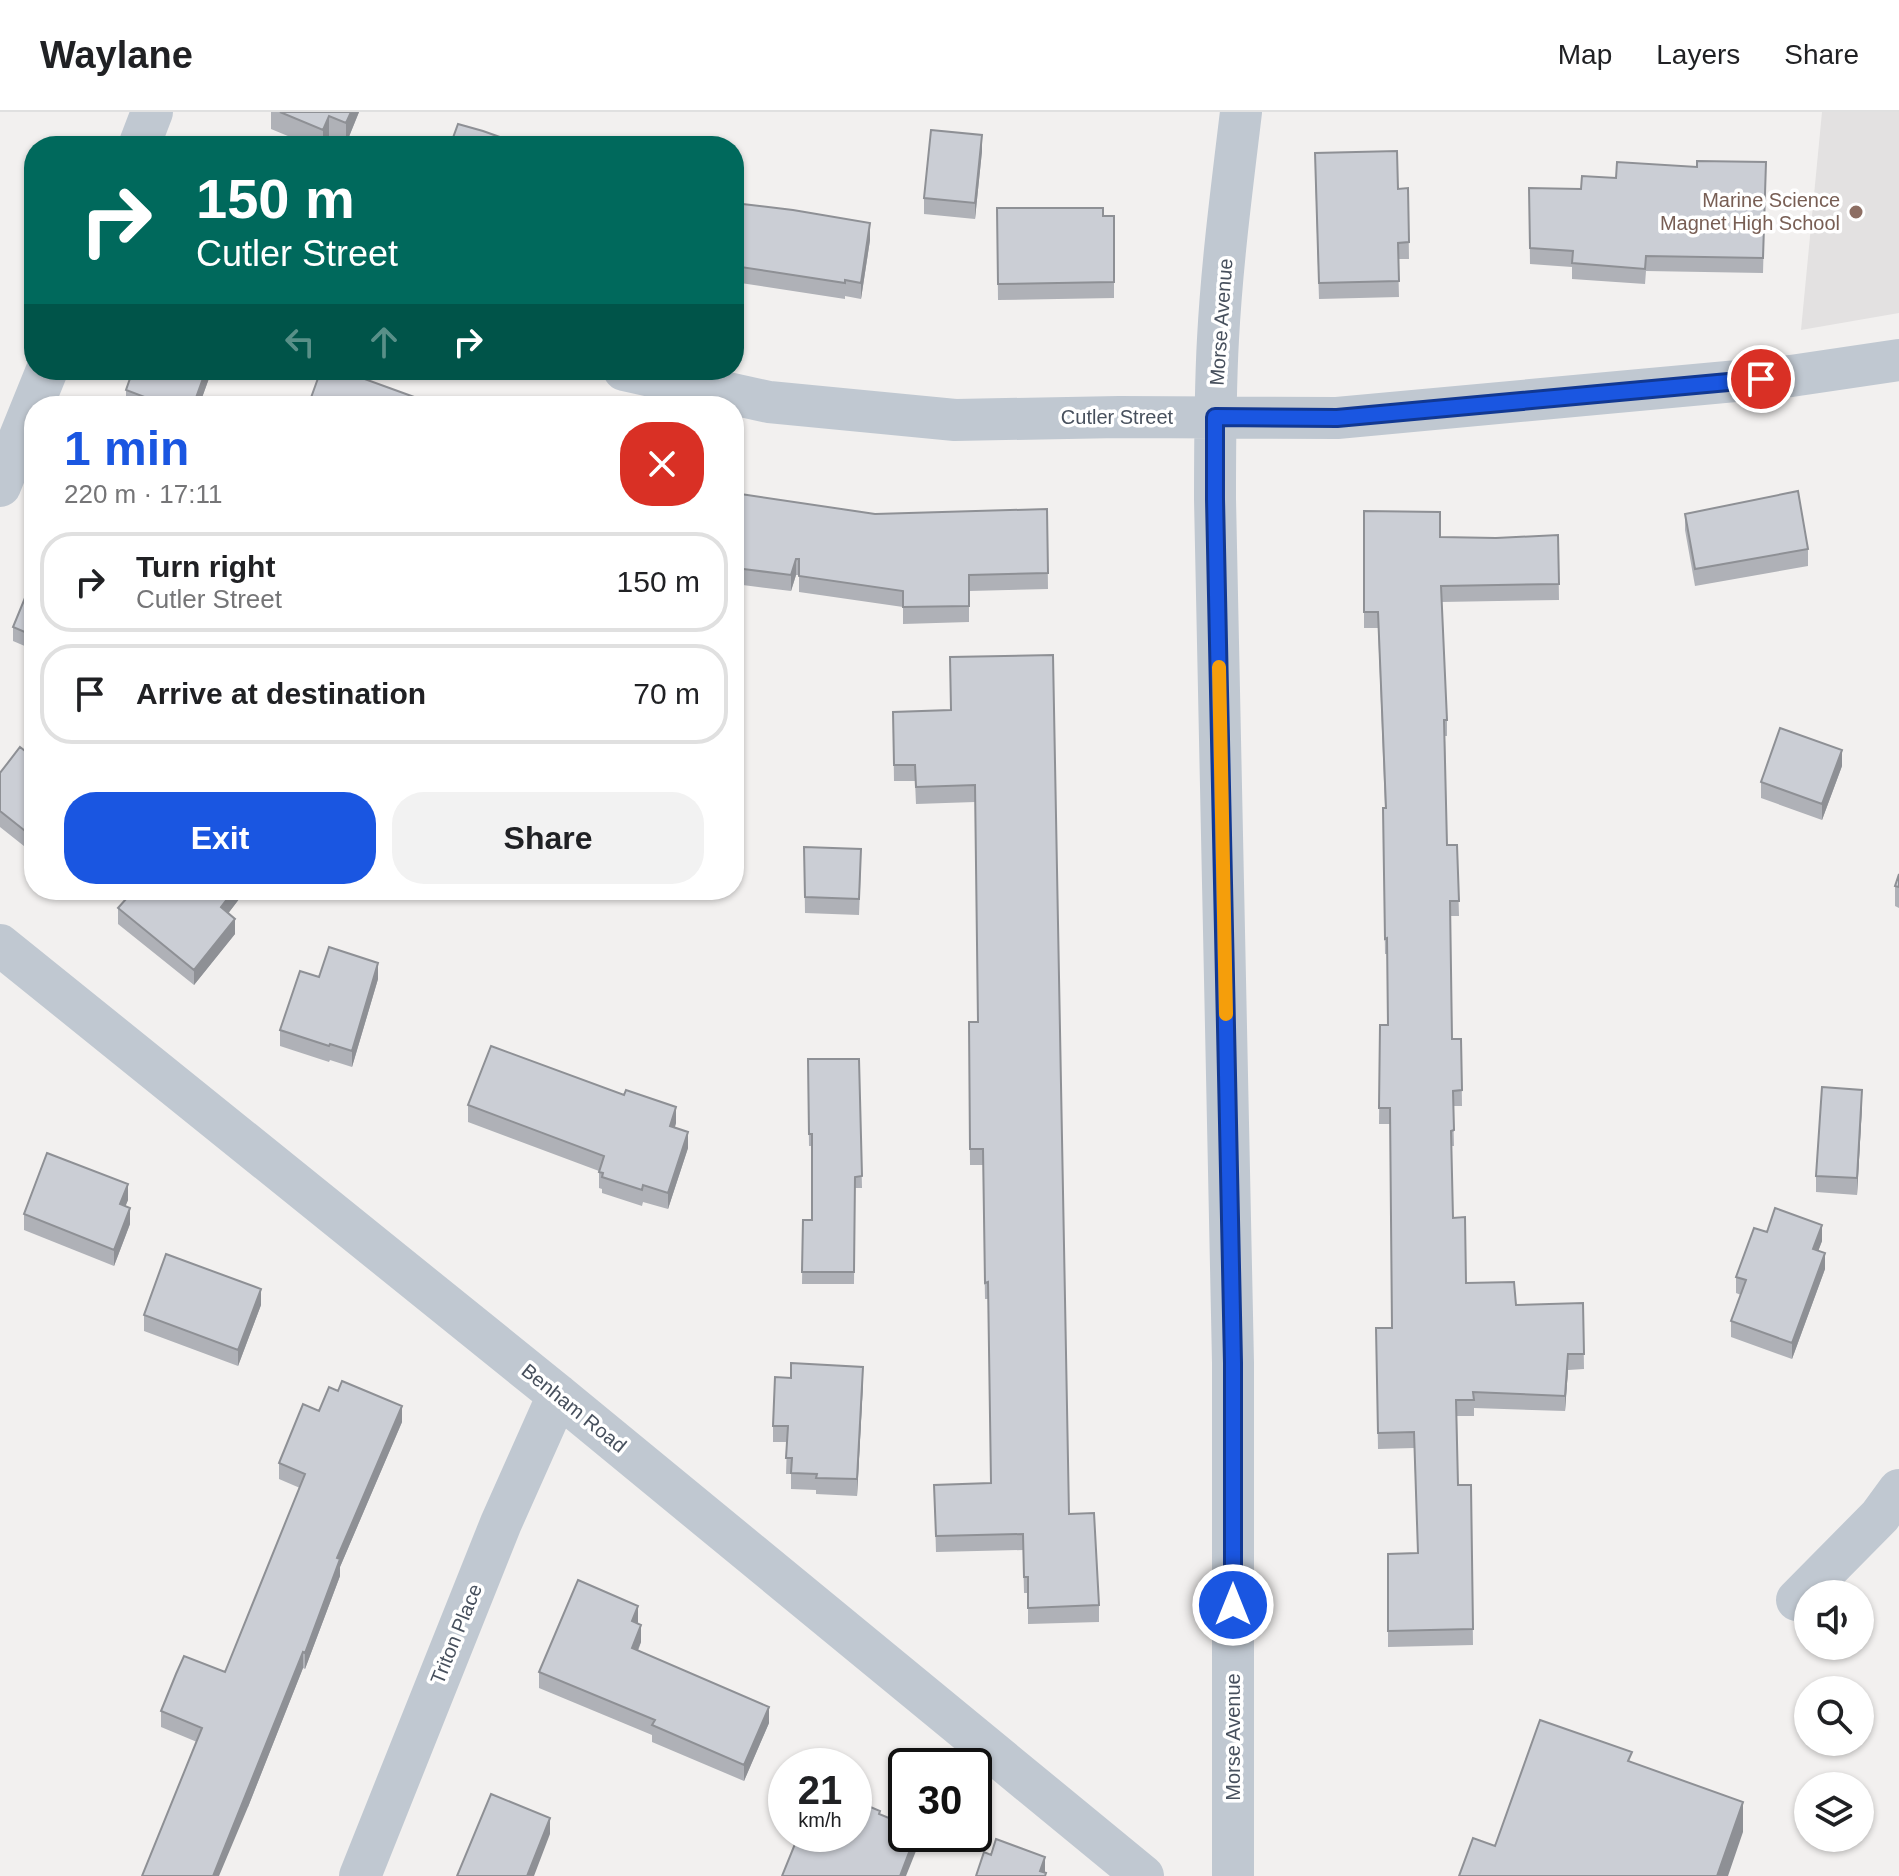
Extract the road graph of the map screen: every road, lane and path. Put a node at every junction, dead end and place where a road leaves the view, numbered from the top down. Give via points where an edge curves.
1 (152, 112) edge
2 (1241, 112) edge
3 (143, 136) edge
4 (1899, 360) edge
5 (669, 380) edge
6 (742, 396) edge
7 (744, 396) edge
8 (1215, 417) junction
9 (24, 427) edge
10 (0, 486) edge
11 (0, 945) edge
12 (558, 1395) junction
13 (1899, 1490) edge
14 (1817, 1580) edge
15 (360, 1876) edge
16 (1143, 1876) edge
17 (1233, 1876) edge

1 - 3 street
2 - 8 street, Morse Avenue via 1222,282
4 - 8 street, Cutler Street via 1791,376 1337,418
5 - 6 street, Cutler Street
7 - 8 street, Cutler Street via 955,420
8 - 17 street, Morse Avenue via 1233,1363
9 - 10 street
11 - 12 street, Benham Road
12 - 15 street, Triton Place
12 - 16 street, Benham Road
13 - 14 street

